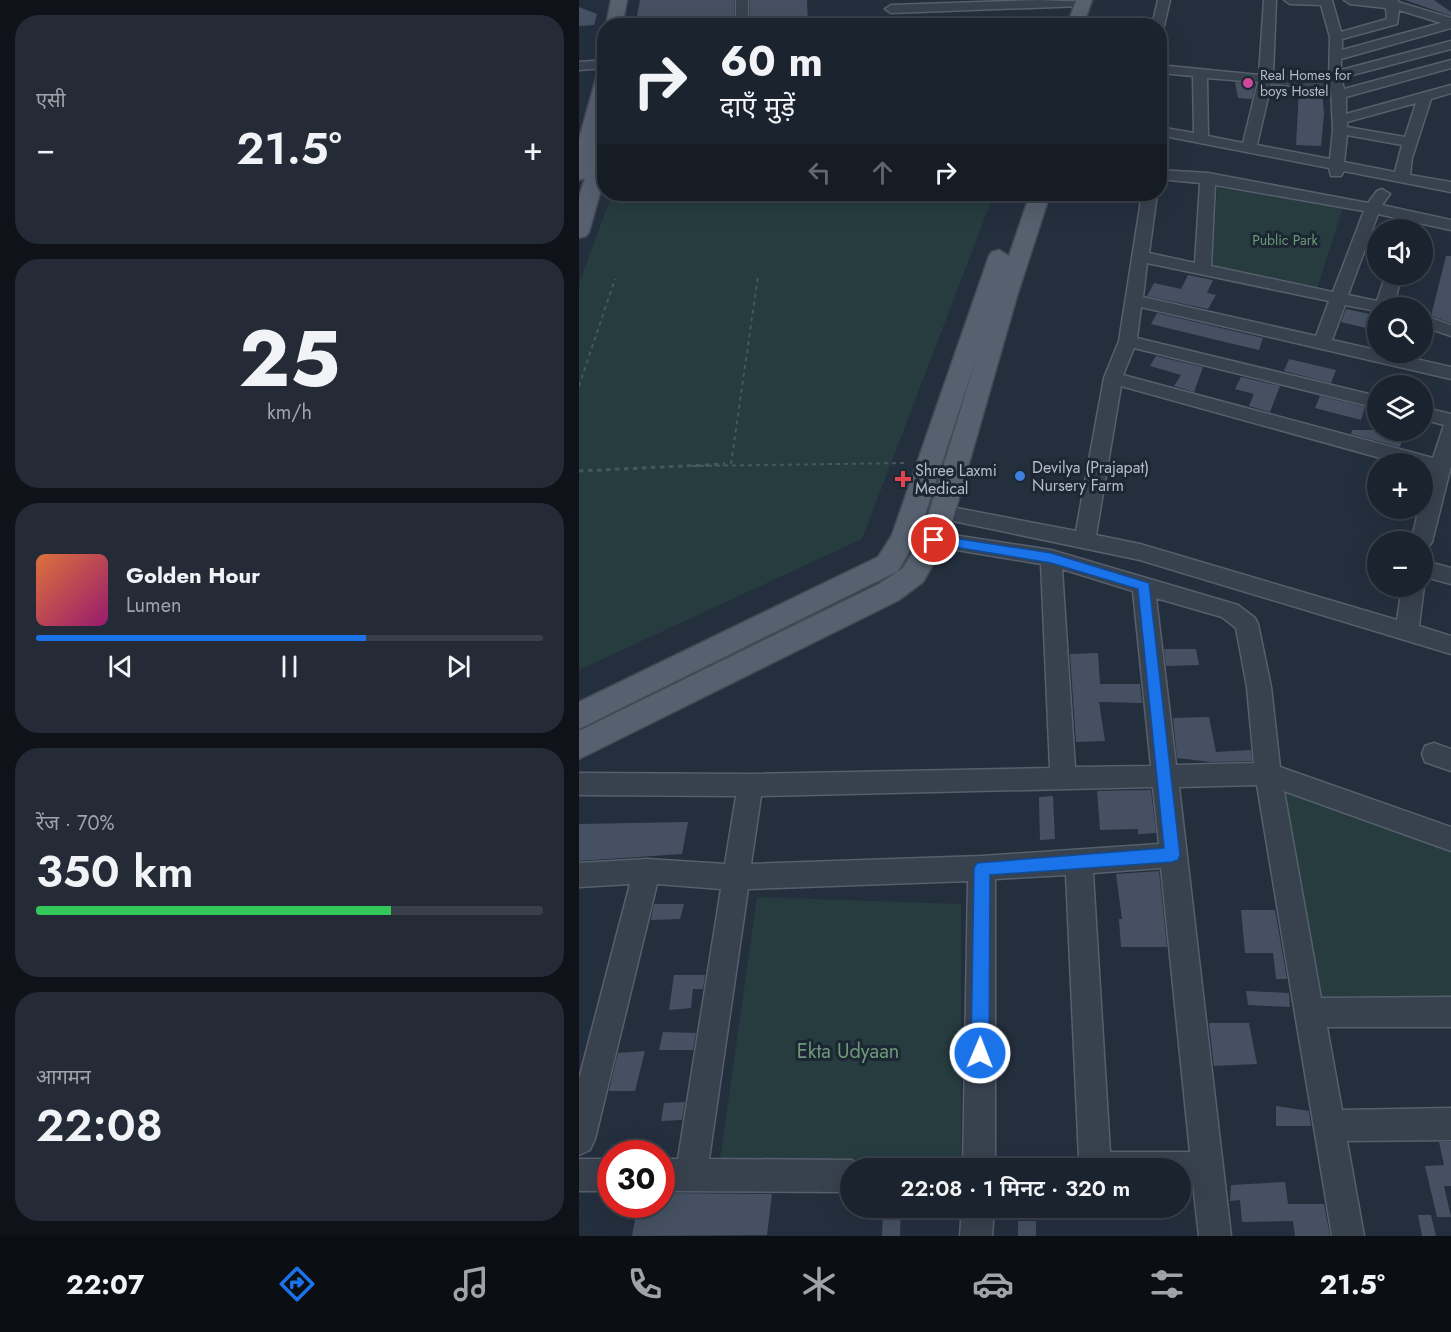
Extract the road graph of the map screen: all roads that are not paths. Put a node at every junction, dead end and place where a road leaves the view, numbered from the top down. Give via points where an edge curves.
1 (619, 0) edge
2 (631, 0) edge
3 (742, 0) edge
4 (1100, 0) edge
5 (1164, 0) edge
6 (1270, 0) edge
7 (1290, 0) edge
8 (1350, 0) edge
9 (1083, 1) edge
10 (1326, 1) edge
11 (1392, 2) edge
12 (890, 5) edge
13 (1427, 11) junction
14 (1095, 17) dead end
15 (616, 18) edge
16 (628, 18) edge
17 (742, 18) edge
18 (1078, 18) edge
19 (1160, 18) edge
20 (1393, 21) junction
21 (1451, 23) edge
22 (1336, 37) junction
23 (1451, 45) edge
24 (1336, 56) junction
25 (1451, 64) edge
26 (597, 65) edge
27 (579, 66) edge
28 (1167, 69) edge
29 (1200, 71) junction
30 (1266, 77) junction
31 (1337, 86) junction
32 (1451, 89) edge
33 (1425, 97) junction
34 (1339, 125) junction
35 (597, 127) edge
36 (1167, 133) edge
37 (1201, 139) junction
38 (1167, 141) edge
39 (1410, 142) junction
40 (1249, 149) junction
41 (593, 153) edge
42 (1337, 170) junction
43 (1167, 175) edge
44 (1208, 178) junction
45 (1396, 181) junction
46 (1451, 187) edge
47 (1451, 195) edge
48 (1017, 201) edge
49 (1038, 201) edge
50 (1148, 201) edge
51 (1373, 207) junction
52 (1402, 219) edge
53 (1433, 224) edge
54 (1451, 225) edge
55 (579, 232) edge
56 (1139, 256) junction
57 (1203, 269) junction
58 (1338, 298) junction
59 (1133, 300) junction
60 (1367, 304) edge
61 (1433, 325) edge
62 (1451, 331) edge
63 (1128, 340) junction
64 (1322, 343) junction
65 (1451, 373) edge
66 (1113, 378) junction
67 (1367, 400) edge
68 (1433, 416) edge
69 (1451, 420) edge
70 (1451, 428) edge
71 (1440, 467) junction
72 (941, 512) junction
73 (1424, 531) edge
74 (934, 540) junction
75 (1085, 540) junction
76 (1051, 558) junction
77 (1433, 571) edge
78 (1451, 576) edge
79 (1144, 586) junction
80 (1412, 597) edge
81 (1407, 632) junction
82 (1451, 645) edge
83 (579, 716) edge
84 (579, 746) edge
85 (1268, 774) junction
86 (1165, 777) junction
87 (1063, 779) junction
88 (579, 784) edge
89 (750, 784) junction
90 (1451, 839) edge
91 (1172, 855) junction
92 (1079, 862) junction
93 (982, 868) junction
94 (647, 871) junction
95 (579, 875) edge
96 (734, 877) junction
97 (1451, 1012) edge
98 (1309, 1013) junction
99 (1451, 1124) edge
100 (1327, 1126) junction
101 (579, 1139) edge
102 (979, 1158) edge
103 (1093, 1158) edge
104 (1191, 1168) edge
105 (1207, 1168) junction
106 (579, 1175) edge
107 (597, 1175) edge
108 (676, 1175) edge
109 (840, 1176) edge
110 (978, 1218) edge
111 (977, 1236) edge
112 (1215, 1236) edge
113 (1348, 1236) edge

1 - 15 main road
2 - 16 main road
3 - 17 street
4 - 14 main road
5 - 19 street
6 - 30 street
7 - 10 street
8 - 11 street
9 - 12 street
9 - 18 main road
10 - 22 street
11 - 13 street
11 - 20 street
13 - 20 street
13 - 21 street
20 - 22 street
21 - 24 street
22 - 24 street
23 - 31 street
24 - 31 street
25 - 31 street
26 - 27 street
28 - 29 street
29 - 30 street
29 - 37 street
30 - 31 street
30 - 40 street
31 - 34 street
32 - 33 street
33 - 34 street
33 - 39 street
34 - 39 street
34 - 42 street
35 - 41 main road
36 - 37 street
37 - 40 street
38 - 42 street
39 - 45 street
40 - 42 street
41 - 55 main road
42 - 45 street
43 - 44 street
44 - 51 street
44 - 57 street
45 - 46 street
45 - 47 street
45 - 51 street
48 - 83 main road via 905,536 888,564
49 - 72 main road
50 - 56 street
51 - 52 street
51 - 58 street
53 - 54 street
56 - 57 street
56 - 59 street
57 - 58 street
58 - 60 street
58 - 64 street
59 - 63 street
59 - 64 street
61 - 62 street
63 - 66 street
63 - 67 street
64 - 65 street
66 - 71 street
66 - 75 street
68 - 69 street
70 - 71 street
71 - 73 street
72 - 74 main road
72 - 75 street
74 - 76 street
74 - 84 main road via 913,575 889,592
75 - 81 street via 1242,581
76 - 79 street
76 - 87 street
77 - 78 street
79 - 85 street via 1230,611 1247,624 1259,687
79 - 86 street
80 - 81 street
81 - 82 street
85 - 86 street
85 - 90 street
85 - 98 street
86 - 87 street
86 - 91 street
87 - 89 street
88 - 89 street
89 - 96 street
91 - 92 street
91 - 105 street
92 - 93 street
92 - 103 street
93 - 96 street
93 - 102 street
94 - 95 street
94 - 96 street
94 - 101 street
96 - 108 street
97 - 98 street
98 - 100 street
99 - 100 street
100 - 113 street
104 - 105 street
105 - 112 street
106 - 107 street
108 - 109 street
110 - 111 street

